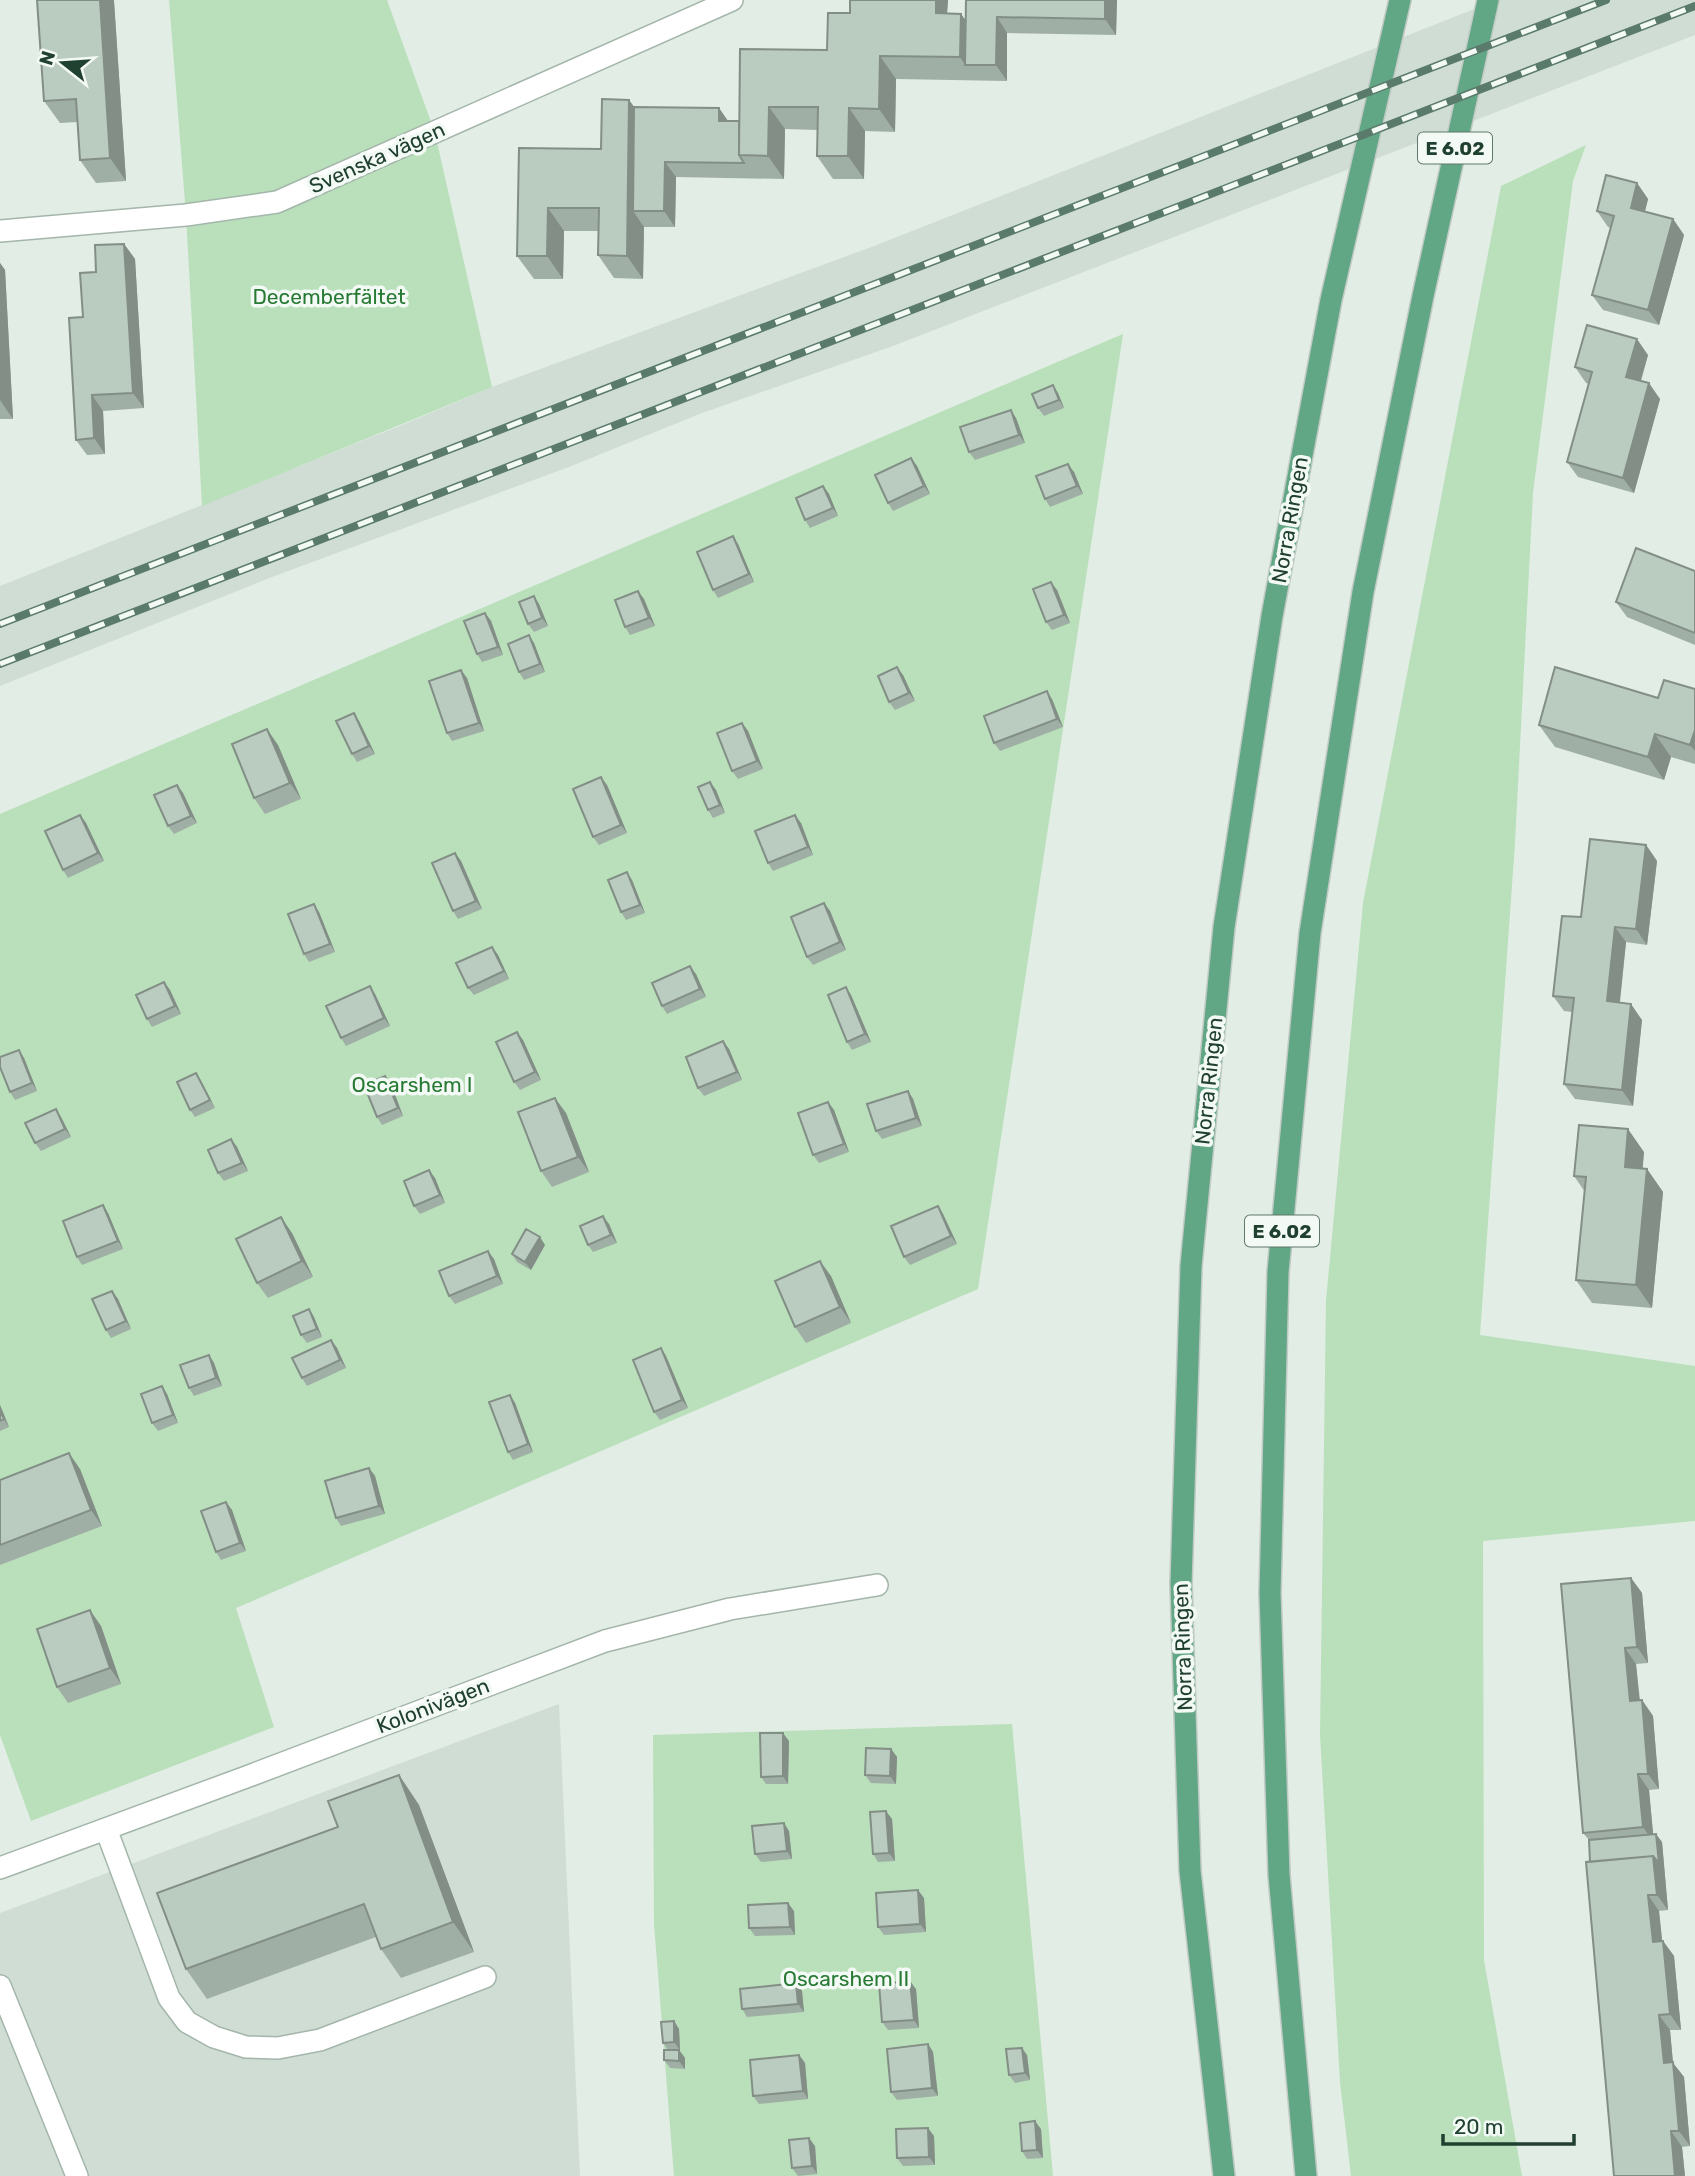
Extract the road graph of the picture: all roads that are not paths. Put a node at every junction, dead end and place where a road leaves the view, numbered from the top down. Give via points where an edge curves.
1 (732, 0) edge
2 (1399, 0) edge
3 (1488, 0) edge
4 (0, 230) edge
5 (877, 1585) dead end
6 (106, 1829) junction
7 (0, 1868) edge
8 (485, 1977) dead end
9 (0, 1986) edge
10 (77, 2176) edge
11 (1224, 2176) edge
12 (1306, 2176) edge

1 - 4 street, Svenska vägen via 277,202 186,215
2 - 11 main road, Norra Ringen via 1331,300 1272,616 1224,927 1191,1266 1181,1584 1190,1871
3 - 12 main road, E 6.02 via 1363,592 1310,933 1278,1272 1270,1606 1279,1875
5 - 6 street, Kolonivägen via 730,1609 605,1641
6 - 7 street, Kolonivägen
6 - 8 street via 169,1998 187,2022 214,2037 246,2047 278,2048 320,2040
9 - 10 street

